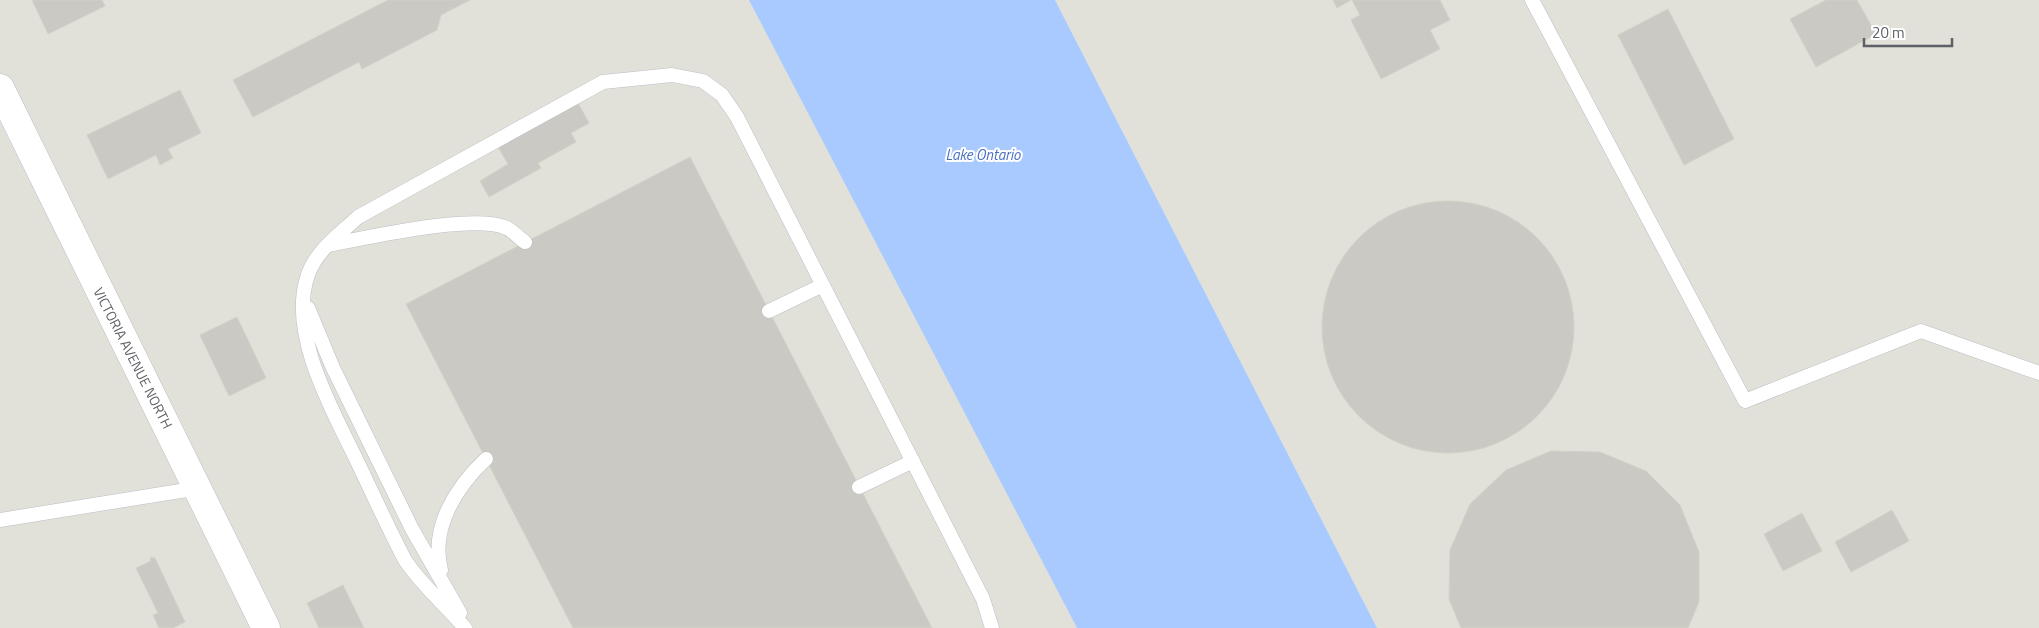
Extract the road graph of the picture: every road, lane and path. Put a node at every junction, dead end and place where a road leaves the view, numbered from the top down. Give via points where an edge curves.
1 (1532, 0) edge
2 (0, 88) edge
3 (525, 242) dead end
4 (328, 245) junction
5 (823, 285) junction
6 (304, 291) junction
7 (769, 312) dead end
8 (2039, 373) edge
9 (486, 459) dead end
10 (913, 461) junction
11 (859, 487) dead end
12 (199, 488) junction
13 (0, 520) edge
14 (445, 587) junction
15 (266, 628) edge
16 (466, 628) edge
17 (992, 628) edge

1 - 8 lane via 1745,401 1921,331
2 - 12 street, VICTORIA AVENUE NORTH
3 - 4 lane via 506,228 474,223 436,226
4 - 5 lane via 358,217 604,82 672,75 703,81 722,95 737,117
4 - 6 lane via 311,265
5 - 7 lane
5 - 10 lane
6 - 14 lane via 309,313 333,368 412,529
6 - 16 lane via 304,325 308,345 331,407 394,539 418,580
9 - 14 lane via 466,478 446,514 437,555
10 - 11 lane
10 - 17 lane via 983,599
12 - 13 lane
12 - 15 street, VICTORIA AVENUE NORTH
14 - 16 lane

